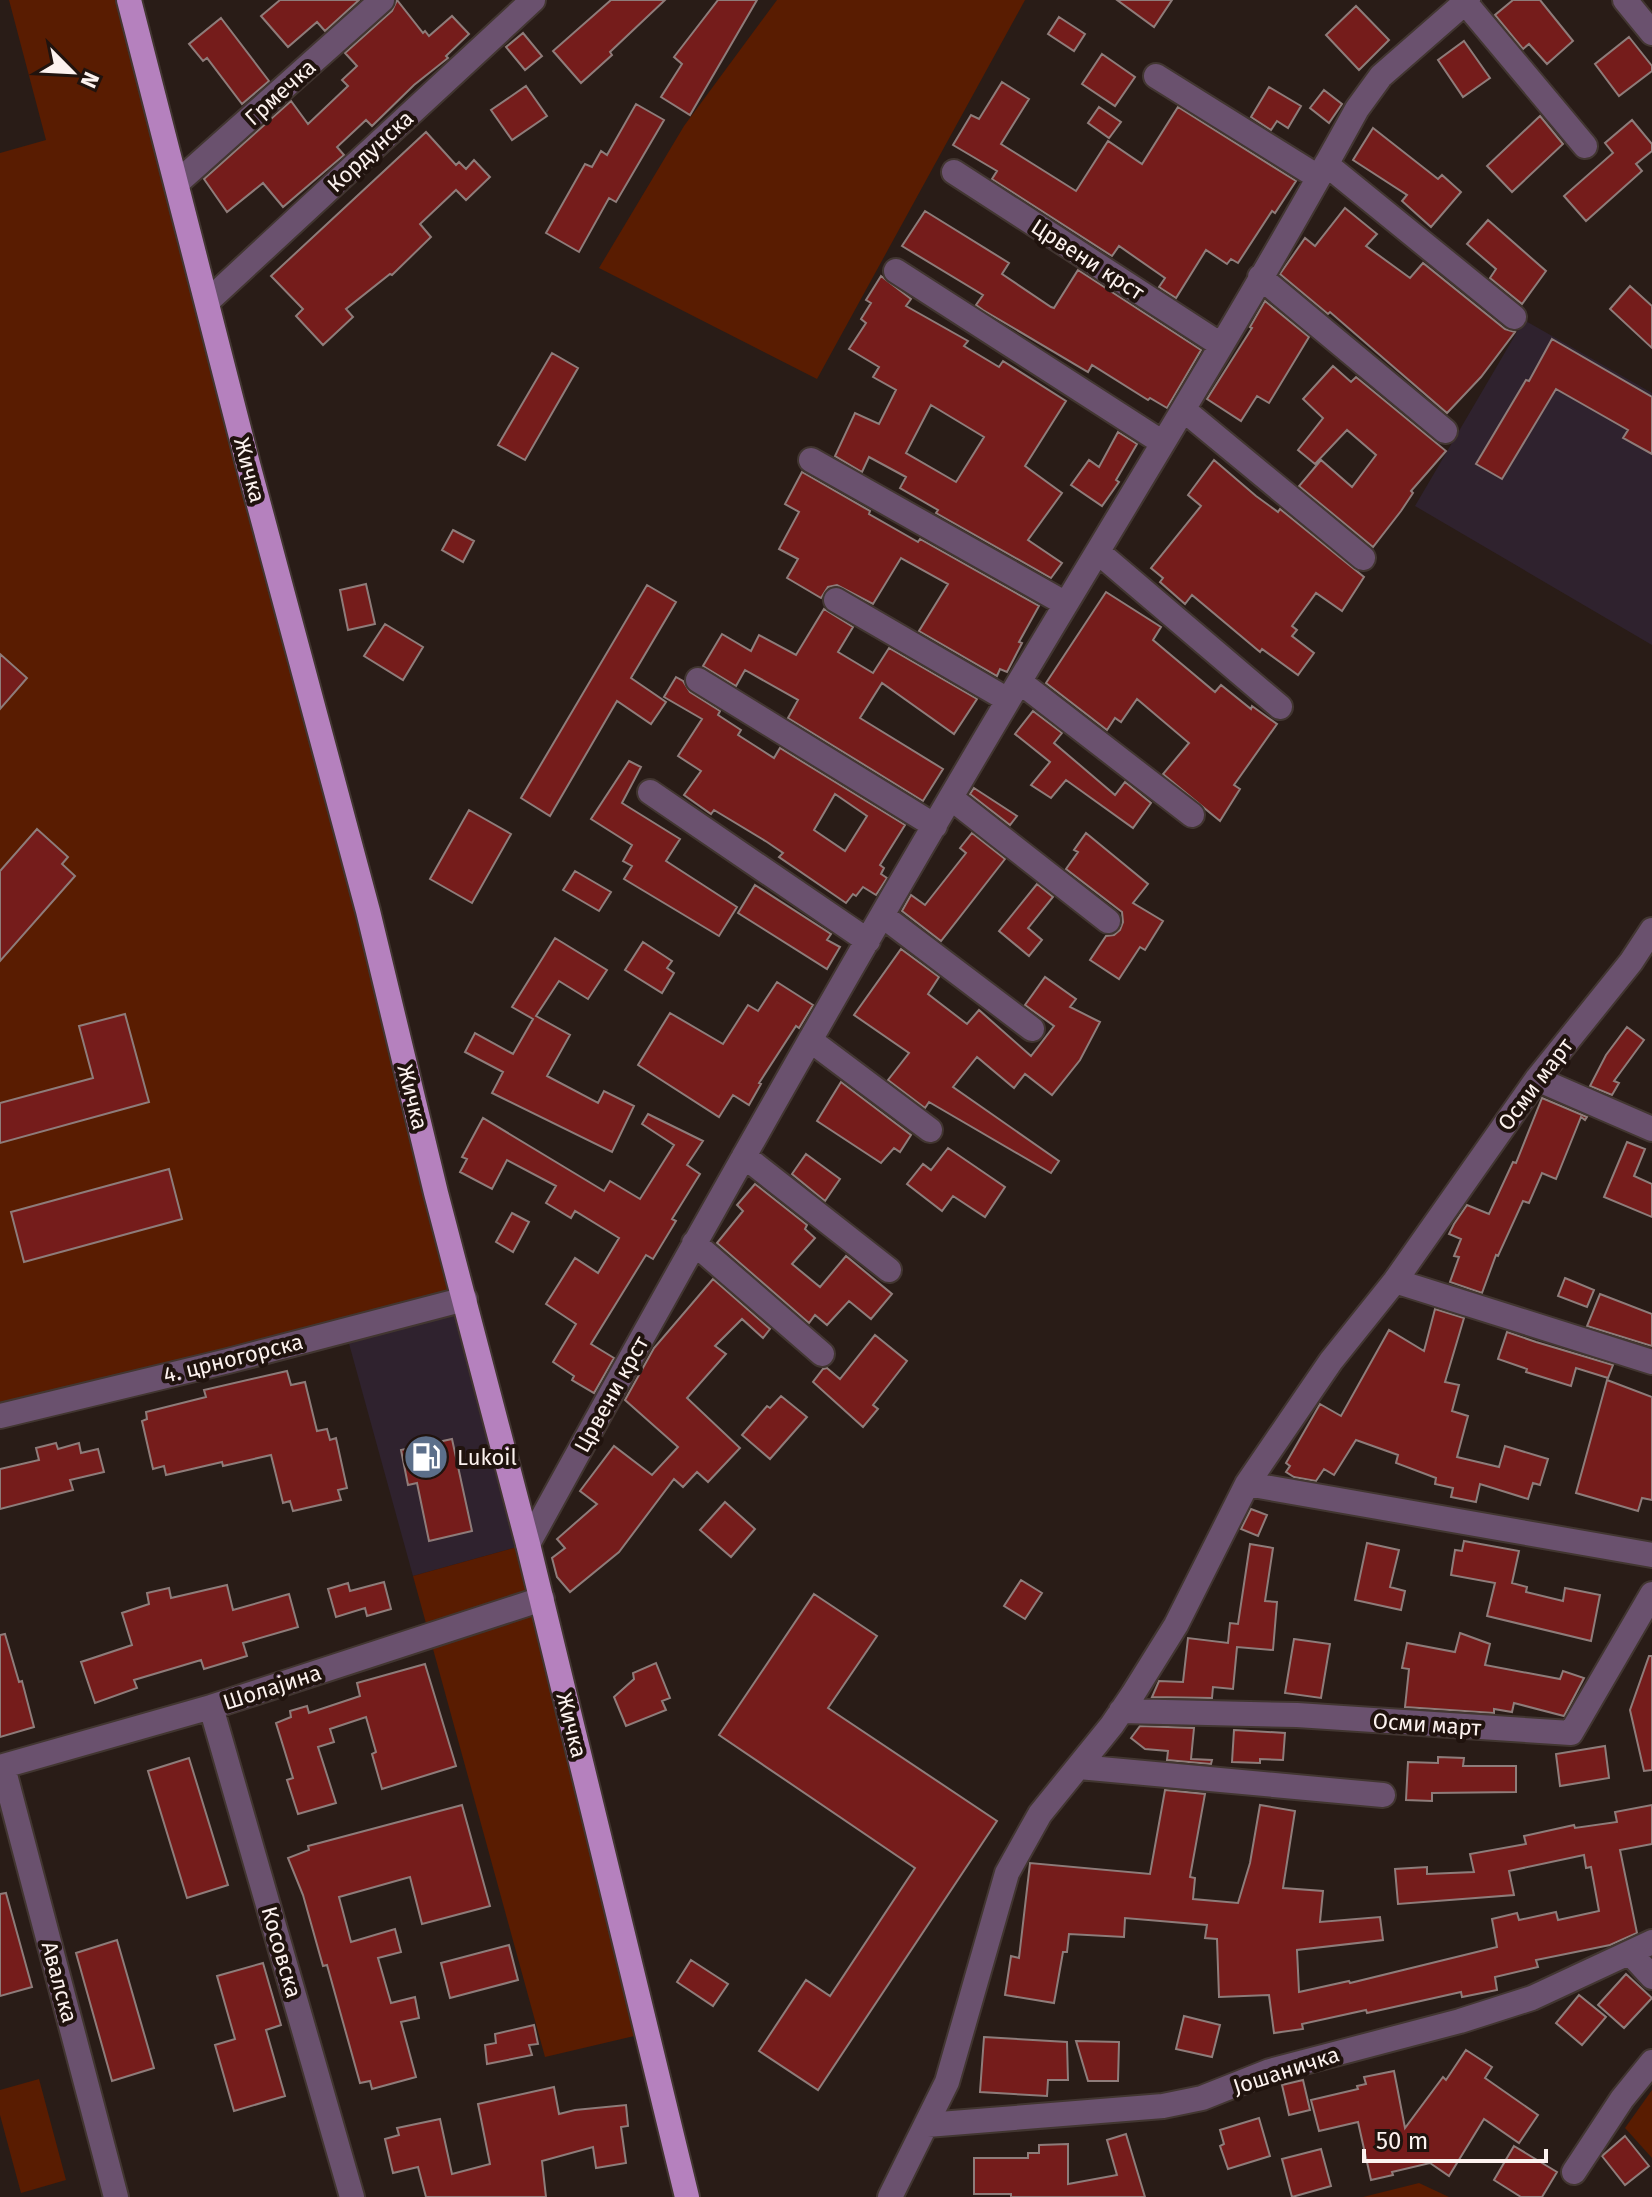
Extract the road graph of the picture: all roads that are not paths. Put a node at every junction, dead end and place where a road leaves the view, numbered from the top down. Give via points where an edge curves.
1 (129, 0) edge
2 (382, 0) edge
3 (533, 0) edge
4 (1625, 0) edge
5 (1465, 1) edge
6 (1652, 33) edge
7 (1156, 76) dead end
8 (1585, 146) dead end
9 (1322, 170) junction
10 (954, 172) dead end
11 (177, 183) junction
12 (896, 271) dead end
13 (1260, 277) junction
14 (207, 302) junction
15 (1514, 317) dead end
16 (1221, 345) junction
17 (1184, 410) junction
18 (1445, 431) dead end
19 (1163, 443) junction
20 (811, 460) dead end
21 (1098, 552) junction
22 (1363, 558) dead end
23 (836, 600) dead end
24 (1066, 604) junction
25 (698, 680) dead end
26 (1014, 691) junction
27 (1280, 707) dead end
28 (650, 792) dead end
29 (951, 798) junction
30 (1192, 815) dead end
31 (935, 826) junction
32 (883, 916) junction
33 (1108, 921) dead end
34 (1652, 930) edge
35 (868, 941) junction
36 (1032, 1029) dead end
37 (810, 1040) junction
38 (1537, 1079) junction
39 (1652, 1129) edge
40 (930, 1130) dead end
41 (744, 1156) junction
42 (694, 1243) junction
43 (889, 1270) dead end
44 (1395, 1281) junction
45 (465, 1299) junction
46 (822, 1354) dead end
47 (1652, 1362) edge
48 (0, 1416) edge
49 (1247, 1484) junction
50 (528, 1544) junction
51 (1652, 1555) edge
52 (1652, 1594) edge
53 (542, 1599) junction
54 (211, 1707) junction
55 (1121, 1711) junction
56 (1, 1767) edge
57 (1079, 1767) junction
58 (1383, 1795) dead end
59 (1641, 1947) edge
60 (1652, 1977) edge
61 (1652, 2062) edge
62 (927, 2125) junction
63 (1574, 2172) dead end
64 (116, 2197) edge
65 (352, 2197) edge
66 (687, 2197) edge
67 (890, 2197) edge

1 - 11 main road, Жичка
2 - 11 street, Грмечка
3 - 14 street, Кордунска
4 - 6 street
5 - 8 street, Црвени крст
5 - 9 street, Црвени крст via 1375,83
7 - 9 street
9 - 13 street, Црвени крст
9 - 15 street
10 - 16 street, Црвени крст
11 - 14 main road, Жичка
12 - 19 street
13 - 16 street, Црвени крст
13 - 18 street
14 - 45 main road, Жичка
16 - 17 street, Црвени крст
17 - 19 street, Црвени крст
17 - 22 street
19 - 21 street, Црвени крст
20 - 24 street
21 - 24 street, Црвени крст
21 - 27 street
23 - 26 street
24 - 26 street, Црвени крст
25 - 31 street
26 - 29 street, Црвени крст
26 - 30 street
28 - 35 street
29 - 31 street, Црвени крст
29 - 33 street
31 - 32 street, Црвени крст
32 - 35 street, Црвени крст
32 - 36 street
34 - 38 street, Осми март
35 - 37 street, Црвени крст
37 - 40 street
37 - 41 street, Црвени крст
38 - 39 street
38 - 44 street, Осми март
41 - 42 street, Црвени крст
41 - 43 street
42 - 46 street
42 - 50 street, Црвени крст
44 - 47 street
44 - 49 street, Осми март via 1331,1361
45 - 48 street, 4. црногорска
45 - 50 main road, Жичка
49 - 51 street
49 - 55 street, Осми март via 1176,1625
50 - 53 main road, Жичка
52 - 55 street, Осми март via 1571,1733 1297,1715
53 - 54 street, Шолајина
53 - 66 main road, Жичка
54 - 56 street, Шолајина
54 - 65 street, Косовска
55 - 57 street, Осми март
56 - 64 street, Авалска
57 - 58 street
57 - 62 street, Осми март via 1040,1814 1007,1873 947,2082
59 - 60 street, Јошаничка
59 - 62 street, Јошаничка via 1532,1998 1270,2071 1202,2098 1163,2106
61 - 63 street
62 - 67 street, Осми март

